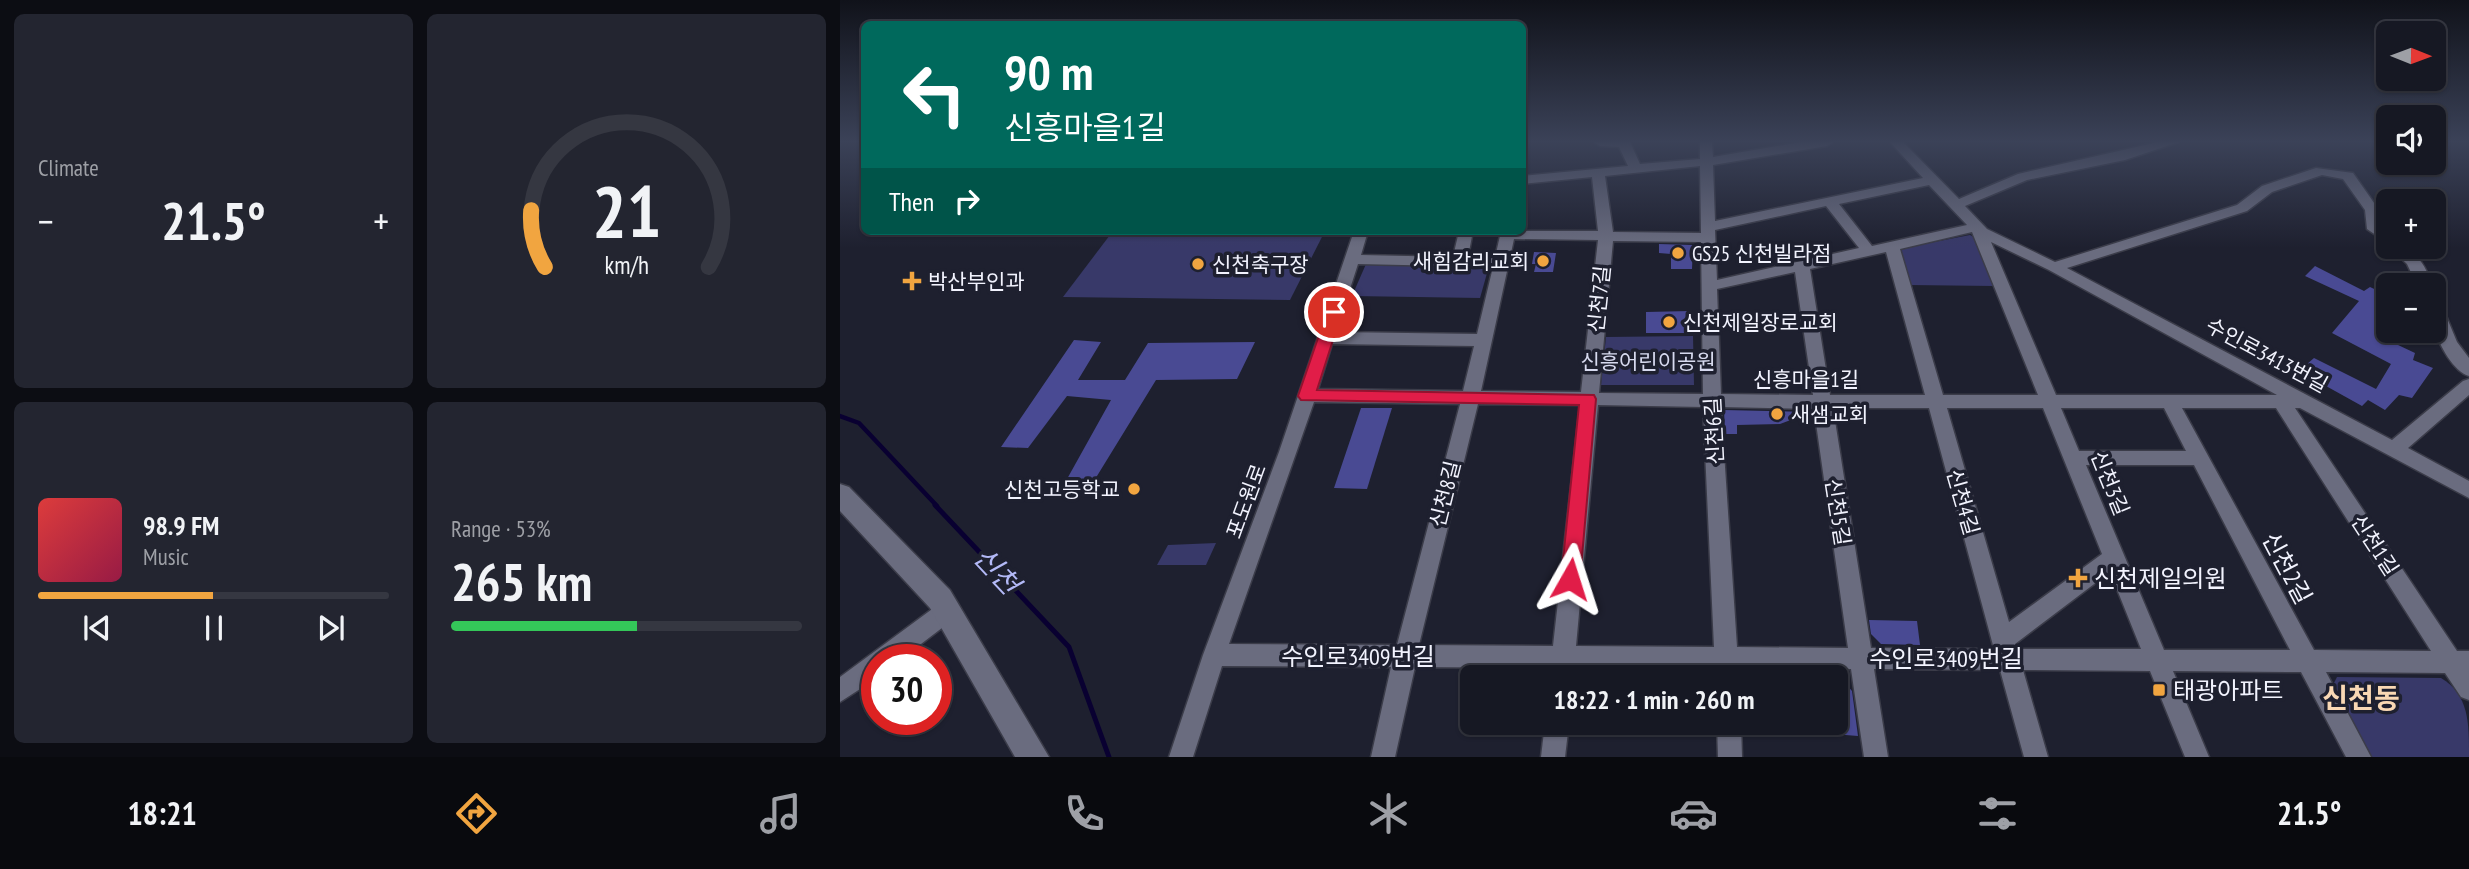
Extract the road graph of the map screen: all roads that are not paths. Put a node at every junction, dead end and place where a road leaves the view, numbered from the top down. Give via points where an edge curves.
1 (1547, 177) edge
2 (1599, 177) edge
3 (1705, 177) edge
4 (1930, 177) edge
5 (2022, 177) edge
6 (2302, 177) edge
7 (2349, 177) edge
8 (1526, 180) edge
9 (1933, 180) junction
10 (1829, 201) junction
11 (1957, 205) junction
12 (1978, 227) junction
13 (2376, 229) edge
14 (1707, 232) junction
15 (1526, 234) edge
16 (1360, 235) edge
17 (1465, 235) edge
18 (1508, 235) edge
19 (1606, 237) junction
20 (1892, 246) junction
21 (1869, 251) junction
22 (1352, 260) junction
23 (1460, 261) junction
24 (1501, 263) junction
25 (1802, 266) junction
26 (2054, 267) junction
27 (1710, 286) junction
28 (2446, 336) edge
29 (1326, 338) junction
30 (1483, 340) junction
31 (2469, 370) edge
32 (2469, 385) edge
33 (1307, 396) junction
34 (1469, 397) junction
35 (1588, 399) junction
36 (1712, 401) junction
37 (1935, 401) junction
38 (2050, 401) junction
39 (2281, 401) junction
40 (2305, 401) junction
41 (1822, 402) junction
42 (2170, 402) junction
43 (2394, 449) junction
44 (2075, 458) junction
45 (2199, 458) junction
46 (2466, 490) edge
47 (840, 494) edge
48 (2115, 556) junction
49 (947, 611) junction
50 (903, 644) edge
51 (2005, 649) junction
52 (1214, 655) junction
53 (1404, 656) junction
54 (1861, 657) junction
55 (2156, 659) junction
56 (2306, 660) junction
57 (2460, 662) edge
58 (1533, 665) edge
59 (1562, 665) edge
60 (1726, 665) edge
61 (1753, 665) edge
62 (861, 676) edge
63 (2469, 688) edge
64 (840, 691) edge
65 (1555, 735) edge
66 (1729, 735) edge
67 (1184, 754) edge
68 (1033, 757) edge
69 (1383, 757) edge
70 (1553, 757) edge
71 (1730, 757) edge
72 (1876, 757) edge
73 (2036, 757) edge
74 (2197, 757) edge
75 (2359, 757) edge

1 - 8 street
2 - 19 street, 신천7길
3 - 14 street, 신천6길
4 - 9 street, 수인로3413번길
5 - 11 street
6 - 26 street via 2267,189 2242,208
7 - 13 street via 2372,210
9 - 10 street
9 - 11 street, 수인로3413번길
10 - 14 street
10 - 21 street
11 - 12 street, 수인로3413번길
12 - 20 street
12 - 26 street, 수인로3413번길
12 - 38 street, 신천3길
14 - 19 street
14 - 27 street, 신천6길
15 - 19 street
16 - 22 street, 포도원로
17 - 23 street
18 - 24 street, 신천8길
19 - 35 street, 신천7길
20 - 21 street
20 - 37 street, 신천4길
21 - 25 street
22 - 23 street
22 - 29 street, 포도원로
23 - 24 street
24 - 30 street, 신천8길
25 - 27 street
25 - 41 street, 신천5길
26 - 40 street, 수인로3413번길
27 - 36 street, 신천6길
28 - 31 street
29 - 30 street
29 - 33 street, 포도원로
30 - 34 street, 신천8길
32 - 43 street
33 - 34 street, 신흥마을1길
33 - 52 street, 포도원로
34 - 35 street, 신흥마을1길
34 - 53 street, 신천8길
35 - 36 street, 신흥마을1길
35 - 59 street, 신천7길
36 - 41 street, 신흥마을1길
36 - 60 street, 신천6길
37 - 38 street, 신흥마을1길
37 - 41 street, 신흥마을1길
37 - 51 street, 신천4길
38 - 42 street, 신흥마을1길
38 - 44 street, 신천3길
39 - 40 street, 신흥마을1길
39 - 42 street, 신흥마을1길
39 - 57 street, 신천1길
40 - 43 street, 수인로3413번길
41 - 54 street, 신천5길
42 - 45 street, 신천2길
43 - 46 street, 수인로3413번길
44 - 45 street
44 - 48 street, 신천3길
45 - 56 street, 신천2길
47 - 49 street
48 - 51 street
48 - 55 street, 신천3길
49 - 50 street
49 - 68 street
51 - 54 street, 수인로3409번길
51 - 55 street, 수인로3409번길
51 - 73 street, 신천4길
52 - 53 street, 수인로3409번길
52 - 67 street, 포도원로
53 - 58 street, 수인로3409번길
53 - 69 street, 신천8길
54 - 61 street, 수인로3409번길
54 - 72 street, 신천5길
55 - 56 street, 수인로3409번길
55 - 74 street, 신천3길
56 - 57 street, 수인로3409번길
56 - 75 street, 신천2길
57 - 63 street, 신천1길
62 - 64 street
65 - 70 street
66 - 71 street

